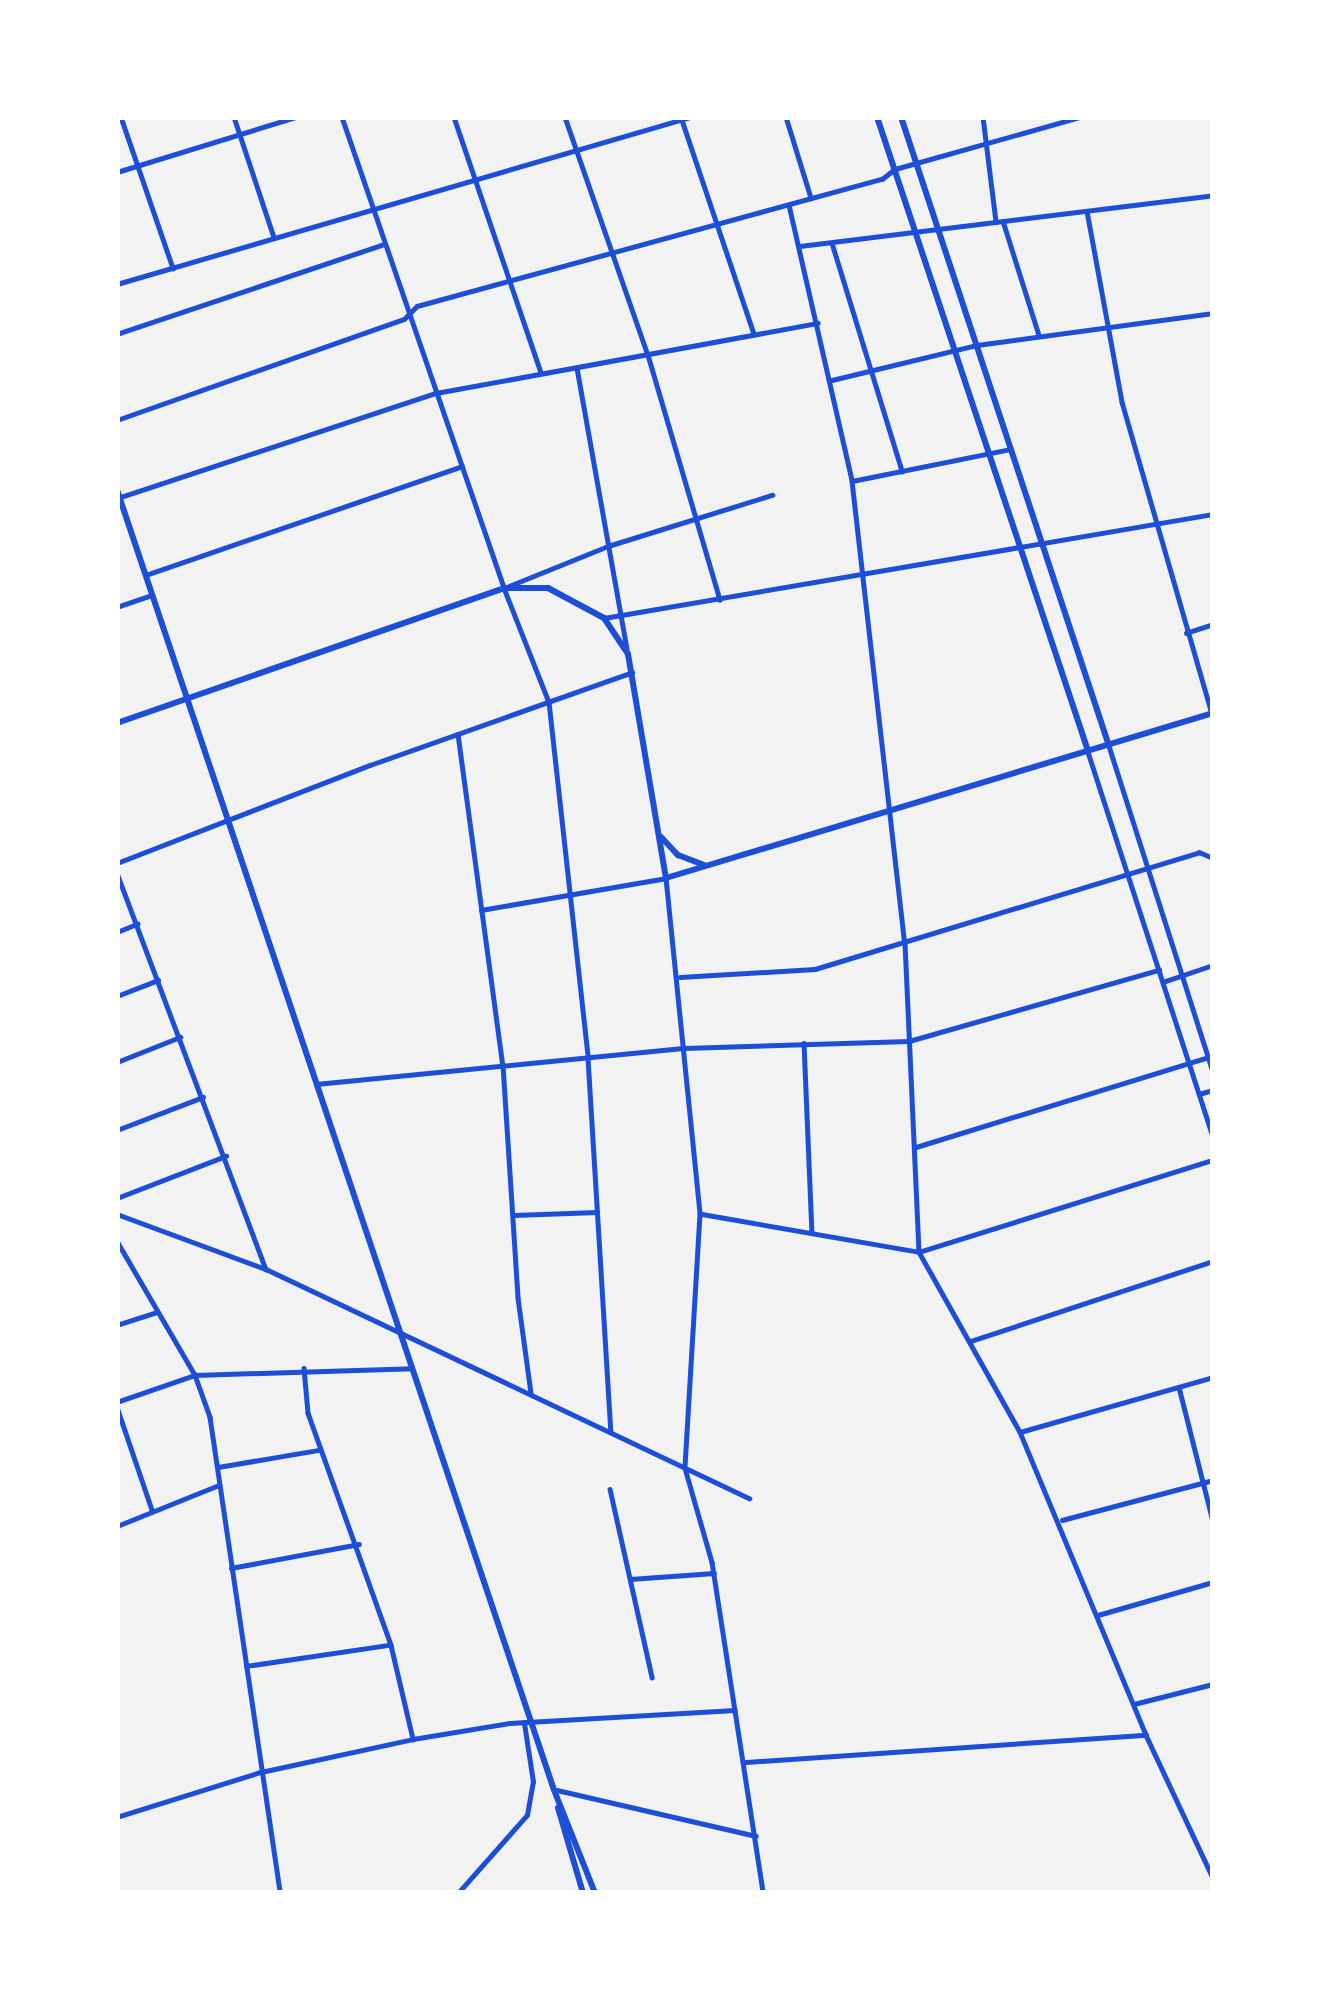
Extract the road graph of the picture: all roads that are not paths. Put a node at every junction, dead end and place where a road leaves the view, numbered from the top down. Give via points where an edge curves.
1 (121, 117) edge
2 (234, 117) edge
3 (296, 117) edge
4 (342, 117) edge
5 (454, 117) edge
6 (565, 117) edge
7 (786, 117) edge
8 (878, 117) edge
9 (901, 117) edge
10 (983, 117) edge
11 (1080, 117) edge
12 (685, 118) edge
13 (240, 134) junction
14 (986, 143) junction
15 (577, 150) junction
16 (916, 162) junction
17 (138, 165) junction
18 (895, 169) junction
19 (117, 172) edge
20 (476, 180) junction
21 (1213, 195) edge
22 (811, 199) junction
23 (789, 205) junction
24 (373, 209) junction
25 (1087, 211) junction
26 (1000, 221) junction
27 (716, 224) junction
28 (938, 229) junction
29 (916, 232) junction
30 (275, 238) junction
31 (385, 243) junction
32 (832, 243) junction
33 (800, 246) junction
34 (614, 252) junction
35 (173, 268) junction
36 (511, 280) junction
37 (117, 284) edge
38 (409, 312) junction
39 (1213, 313) edge
40 (818, 322) junction
41 (1108, 327) junction
42 (117, 334) edge
43 (754, 335) junction
44 (1039, 335) junction
45 (977, 346) junction
46 (956, 352) junction
47 (648, 355) junction
48 (577, 368) junction
49 (872, 371) junction
50 (542, 375) junction
51 (832, 380) junction
52 (436, 393) junction
53 (117, 420) edge
54 (1012, 449) junction
55 (990, 455) junction
56 (461, 466) junction
57 (902, 471) junction
58 (852, 481) junction
59 (118, 494) edge
60 (772, 495) dead end
61 (1213, 514) edge
62 (697, 517) junction
63 (128, 521) junction
64 (117, 524) edge
65 (1154, 525) junction
66 (1041, 540) junction
67 (1020, 545) junction
68 (608, 546) junction
69 (861, 573) junction
70 (146, 575) junction
71 (504, 588) junction
72 (152, 595) junction
73 (720, 600) junction
74 (117, 607) edge
75 (621, 617) junction
76 (604, 618) junction
77 (1213, 624) edge
78 (1186, 633) junction
79 (628, 655) junction
80 (632, 672) junction
81 (188, 698) junction
82 (549, 702) junction
83 (1213, 713) edge
84 (117, 723) edge
85 (458, 734) junction
86 (1109, 746) junction
87 (1088, 752) junction
88 (890, 812) junction
89 (229, 819) junction
90 (659, 835) junction
91 (1211, 856) edge
92 (682, 857) junction
93 (664, 862) junction
94 (117, 863) edge
95 (708, 866) junction
96 (1148, 869) junction
97 (687, 872) junction
98 (117, 873) edge
99 (1129, 877) junction
100 (665, 878) junction
101 (570, 895) junction
102 (481, 910) junction
103 (136, 924) junction
104 (117, 932) edge
105 (905, 943) junction
106 (1213, 965) edge
107 (1159, 970) junction
108 (1182, 975) junction
109 (680, 977) junction
110 (158, 980) junction
111 (1163, 982) junction
112 (117, 996) edge
113 (180, 1037) junction
114 (909, 1041) junction
115 (804, 1043) junction
116 (685, 1048) junction
117 (1209, 1057) junction
118 (588, 1058) junction
119 (117, 1062) edge
120 (1189, 1063) junction
121 (503, 1065) junction
122 (1213, 1071) edge
123 (316, 1084) junction
124 (1213, 1090) edge
125 (1199, 1094) junction
126 (203, 1097) junction
127 (117, 1130) edge
128 (1213, 1137) edge
129 (916, 1147) junction
130 (226, 1156) junction
131 (1213, 1160) edge
132 (117, 1198) edge
133 (597, 1212) junction
134 (117, 1214) edge
135 (700, 1214) junction
136 (514, 1215) junction
137 (812, 1233) junction
138 (117, 1241) edge
139 (919, 1252) junction
140 (1213, 1262) edge
141 (266, 1269) junction
142 (160, 1311) junction
143 (117, 1324) edge
144 (401, 1337) junction
145 (970, 1341) junction
146 (304, 1368) junction
147 (412, 1368) junction
148 (195, 1375) junction
149 (1213, 1377) edge
150 (1179, 1387) junction
151 (531, 1394) junction
152 (117, 1404) edge
153 (611, 1432) junction
154 (1019, 1432) junction
155 (321, 1450) junction
156 (218, 1467) junction
157 (685, 1468) junction
158 (1213, 1480) edge
159 (1204, 1482) junction
160 (220, 1485) junction
161 (610, 1490) dead end
162 (748, 1498) dead end
163 (153, 1512) junction
164 (1060, 1520) junction
165 (1213, 1521) edge
166 (117, 1526) edge
167 (358, 1544) junction
168 (231, 1568) junction
169 (714, 1573) junction
170 (629, 1580) junction
171 (1213, 1582) edge
172 (1098, 1615) junction
173 (391, 1645) junction
174 (246, 1666) junction
175 (652, 1677) dead end
176 (1213, 1684) edge
177 (1134, 1704) junction
178 (738, 1709) junction
179 (529, 1722) junction
180 (1146, 1735) junction
181 (413, 1739) junction
182 (746, 1762) junction
183 (261, 1772) junction
184 (556, 1794) junction
185 (117, 1816) edge
186 (756, 1836) junction
187 (1213, 1879) edge
188 (280, 1893) edge
189 (458, 1893) edge
190 (584, 1893) edge
191 (595, 1893) edge
192 (763, 1893) edge

1 - 17 street
2 - 13 street
3 - 13 street
4 - 24 street
5 - 20 street
6 - 15 street
7 - 22 street
8 - 18 main road
9 - 16 main road
10 - 14 street
11 - 14 street
12 - 15 street
12 - 27 street
13 - 17 street
13 - 30 street
14 - 16 street
14 - 26 street
15 - 20 street
15 - 34 street
16 - 18 street
16 - 28 main road
17 - 19 street
17 - 35 street
18 - 22 street
18 - 29 main road
20 - 24 street
20 - 36 street
21 - 25 street
22 - 23 street
23 - 27 street
23 - 33 street
24 - 30 street
24 - 31 street
25 - 26 street
25 - 41 street
26 - 28 street
26 - 44 street
27 - 34 street
27 - 43 street
28 - 29 street
28 - 45 main road
29 - 32 street
29 - 46 main road
30 - 35 street
31 - 38 street
31 - 42 street
32 - 33 street
32 - 49 street
33 - 40 street
34 - 36 street
34 - 47 street
35 - 37 street
36 - 38 street
36 - 50 street
38 - 52 street
38 - 53 street
39 - 41 street
40 - 43 street
40 - 51 street
41 - 44 street
41 - 65 street
43 - 47 street
44 - 45 street
45 - 46 street
45 - 54 main road
46 - 49 street
46 - 55 main road
47 - 48 street
47 - 62 street
48 - 50 street
48 - 68 street
49 - 51 street
49 - 57 street
50 - 52 street
51 - 58 street
52 - 56 street
52 - 59 street
54 - 55 street
54 - 66 main road
55 - 57 street
55 - 67 main road
56 - 70 street
56 - 71 street
57 - 58 street
58 - 69 street
59 - 63 main road
60 - 62 street
61 - 65 street
62 - 68 street
62 - 73 street
63 - 64 street
63 - 70 main road
65 - 66 street
65 - 78 street
66 - 67 street
66 - 86 main road
67 - 69 street
67 - 87 main road
68 - 71 street
68 - 75 street
69 - 73 street
69 - 88 street
70 - 72 main road
71 - 76 main road via 548,588
71 - 81 main road
71 - 82 street
72 - 74 street
72 - 81 main road
73 - 75 street
75 - 76 street
75 - 79 street
76 - 79 main road
77 - 78 street
78 - 83 street
79 - 80 main road
80 - 82 street
80 - 90 main road
81 - 84 main road
81 - 89 main road
82 - 85 street
82 - 101 street
83 - 86 main road
85 - 89 street
85 - 102 street
86 - 87 main road
86 - 96 street
87 - 88 main road
87 - 99 street
88 - 95 main road
88 - 105 street
89 - 94 street
89 - 123 main road
90 - 92 main road
90 - 93 main road
91 - 96 street via 1199,852
92 - 93 main road
92 - 95 main road
92 - 97 main road
93 - 100 main road
95 - 97 main road
96 - 99 street
96 - 108 street
97 - 100 main road
98 - 103 street
99 - 105 street
99 - 107 street
100 - 101 street
100 - 109 street
101 - 102 street
101 - 118 street
102 - 121 street
103 - 104 street
103 - 110 street
105 - 109 street via 815,969
105 - 114 street
106 - 108 street
107 - 111 street
107 - 114 street
108 - 111 street
108 - 117 street
109 - 116 street
110 - 112 street
110 - 113 street
111 - 120 street
113 - 119 street
113 - 126 street
114 - 115 street
114 - 129 street
115 - 116 street
115 - 137 street
116 - 118 street
116 - 135 street
117 - 120 street
117 - 122 street
118 - 121 street
118 - 133 street
120 - 125 street
120 - 129 street
121 - 123 street
121 - 136 street
123 - 144 main road
124 - 125 street
125 - 128 street
126 - 127 street
126 - 130 street
129 - 139 street
130 - 132 street
130 - 141 street
131 - 139 street
133 - 136 street
133 - 153 street
134 - 141 street
135 - 137 street
135 - 157 street
136 - 151 street
137 - 139 street
138 - 142 street
139 - 145 street
140 - 145 street
141 - 144 street
142 - 143 street
142 - 148 street
144 - 147 main road
144 - 151 street
145 - 154 street
146 - 147 street
146 - 148 street
146 - 155 street
147 - 179 main road
148 - 152 street
148 - 156 street
149 - 150 street
150 - 154 street
150 - 159 street
151 - 153 street
152 - 163 street
153 - 157 street
154 - 164 street
155 - 156 street
155 - 167 street
156 - 160 street
157 - 162 street
157 - 169 street
158 - 159 street
159 - 164 street
159 - 165 street
160 - 163 street
160 - 168 street
161 - 170 street
163 - 166 street
164 - 172 street
167 - 168 street
167 - 173 street
168 - 174 street
169 - 170 street
169 - 178 street
170 - 175 street
171 - 172 street
172 - 177 street
173 - 174 street
173 - 181 street
174 - 183 street
176 - 177 street
177 - 180 street
178 - 179 street
178 - 182 street
179 - 181 street
179 - 184 main road
179 - 189 street via 527,1815
180 - 182 street
180 - 187 street
181 - 183 street
182 - 186 street
183 - 185 street
183 - 188 street
184 - 186 street
184 - 190 main road
184 - 191 main road
186 - 192 street

